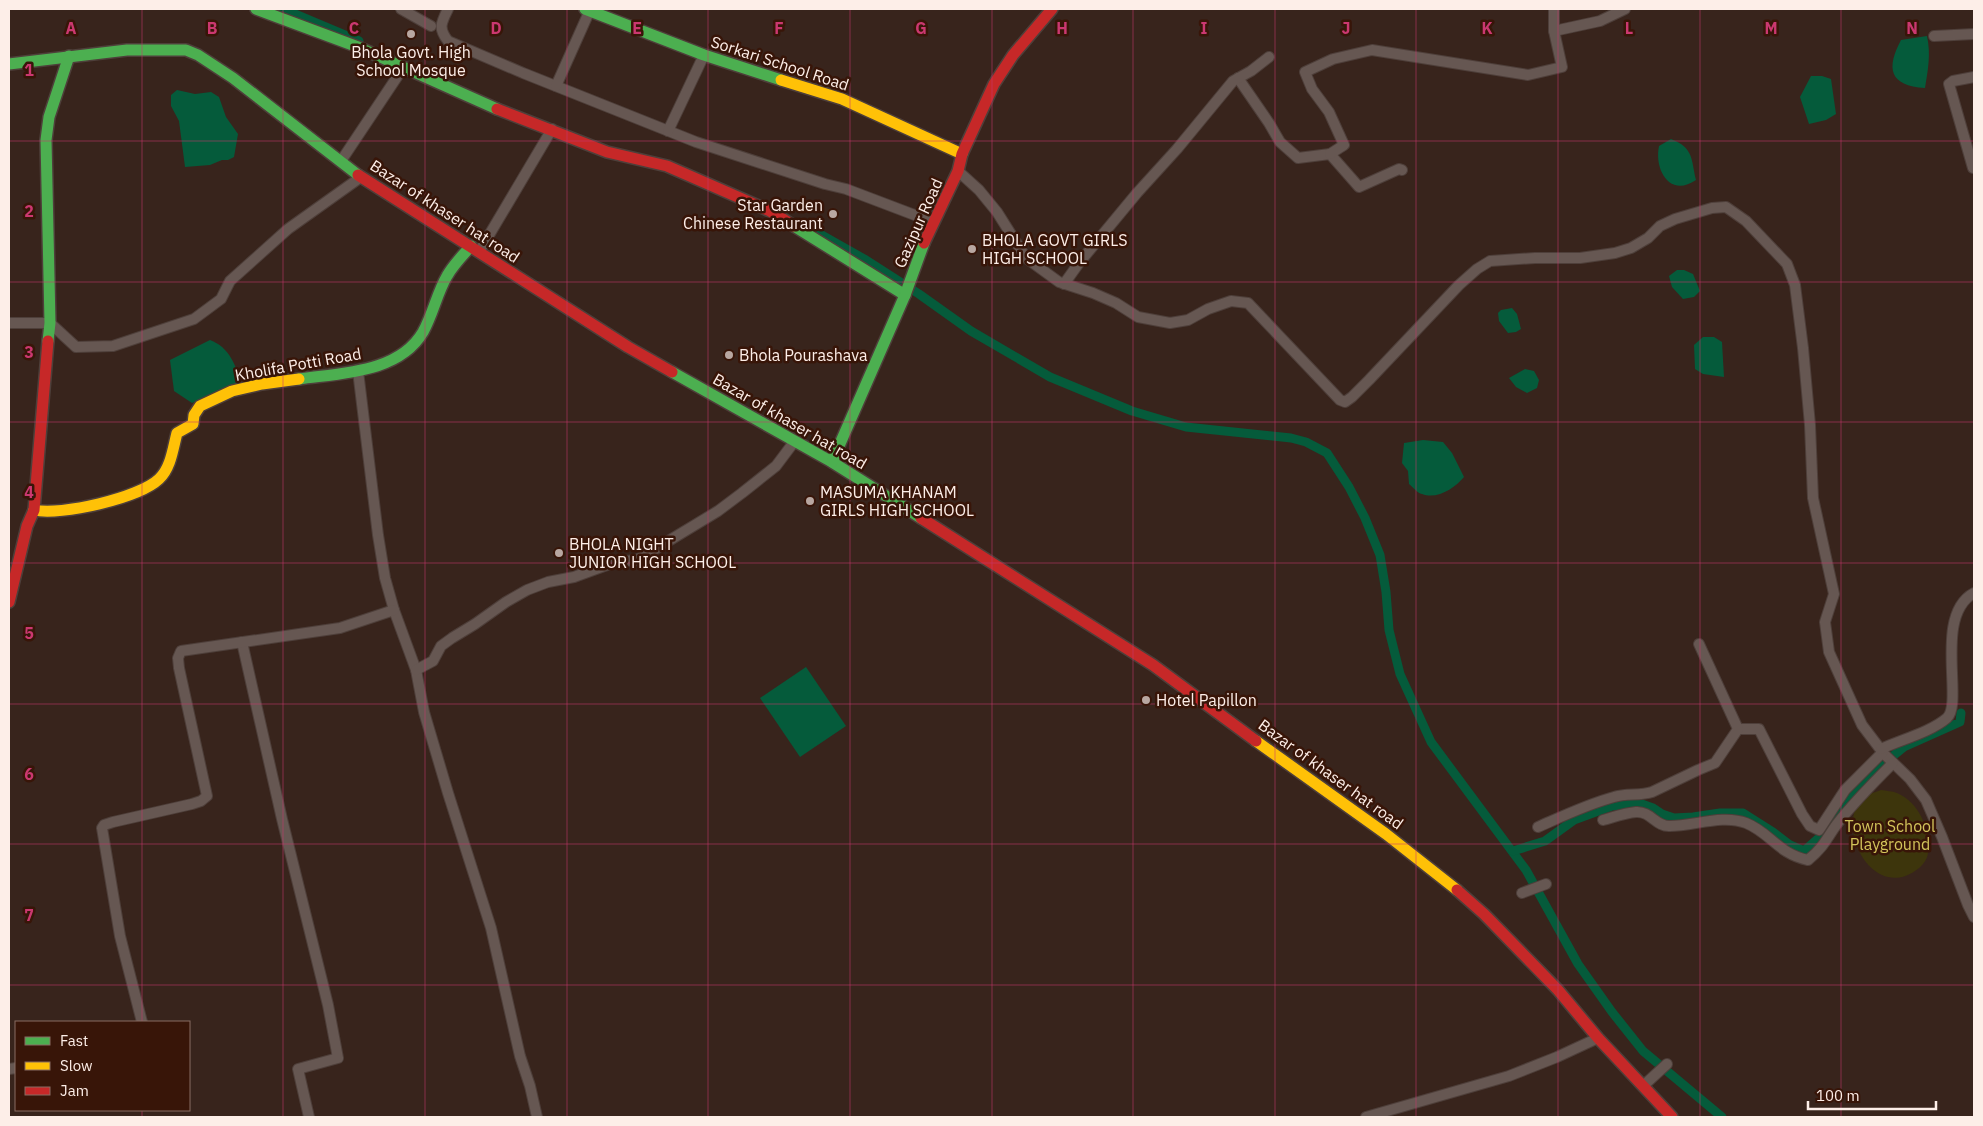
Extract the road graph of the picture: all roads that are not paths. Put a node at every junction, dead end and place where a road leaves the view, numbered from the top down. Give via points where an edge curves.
1 (256, 9) edge
2 (401, 9) edge
3 (448, 9) edge
4 (1050, 9) edge
5 (1554, 9) edge
6 (1625, 9) edge
7 (587, 10) edge
8 (431, 26) dead end
9 (1554, 31) junction
10 (1974, 34) edge
11 (1934, 36) dead end
12 (704, 55) junction
13 (69, 56) junction
14 (1269, 57) dead end
15 (9, 64) edge
16 (403, 68) junction
17 (1238, 78) junction
18 (1974, 78) edge
19 (556, 86) junction
20 (552, 129) junction
21 (668, 131) junction
22 (962, 154) junction
23 (1330, 154) junction
24 (341, 162) junction
25 (1973, 168) dead end
26 (1402, 170) dead end
27 (958, 171) junction
28 (361, 177) junction
29 (933, 222) junction
30 (475, 249) junction
31 (1064, 284) junction
32 (905, 295) junction
33 (9, 323) edge
34 (50, 323) junction
35 (358, 371) junction
36 (794, 442) junction
37 (832, 462) junction
38 (34, 510) junction
39 (1974, 593) edge
40 (9, 602) edge
41 (394, 610) junction
42 (242, 642) junction
43 (1699, 644) dead end
44 (416, 670) junction
45 (1738, 729) junction
46 (1883, 752) junction
47 (1894, 764) junction
48 (1603, 820) dead end
49 (1538, 827) dead end
50 (1546, 884) dead end
51 (1522, 893) dead end
52 (1974, 917) edge
53 (142, 1021) edge
54 (1598, 1038) junction
55 (1667, 1064) dead end
56 (1647, 1083) junction
57 (309, 1117) edge
58 (537, 1117) edge
59 (1366, 1117) edge
60 (1672, 1117) edge

1 - 16 street via 358,46
2 - 8 street
3 - 19 street via 441,26 448,41
4 - 22 street, Gazipur Road via 994,84
5 - 9 street
6 - 9 street via 1600,22
7 - 12 street, Sorkari School Road
7 - 19 street
9 - 23 street via 1562,67 1528,75 1372,50 1333,59 1305,72 1312,89 1329,112 1344,146
10 - 11 street
12 - 21 street
12 - 22 street, Sorkari School Road via 842,99
13 - 15 street, Bazar of khaser hat road
13 - 24 street, Bazar of khaser hat road via 127,50 186,50 233,78
13 - 34 street via 49,117 46,140
14 - 17 street
16 - 20 street via 489,106
16 - 24 street
17 - 23 street via 1280,142 1298,158
17 - 31 street via 1137,193
18 - 25 street via 1949,84
19 - 21 street
20 - 30 street
20 - 32 street via 607,152 667,166 770,211
21 - 29 street via 846,189
22 - 27 street, Gazipur Road
23 - 26 street via 1359,187
24 - 28 street, Bazar of khaser hat road
27 - 29 street, Gazipur Road
27 - 31 street via 997,212 1026,258
28 - 30 street, Bazar of khaser hat road
28 - 34 street via 288,229 230,281 221,299 194,319 113,346 76,347
29 - 32 street, Gazipur Road
30 - 35 street, Kholifa Potti Road via 447,275 423,332 414,344 386,364
30 - 36 street, Bazar of khaser hat road via 628,347
31 - 46 street via 1116,302 1138,317 1170,323 1188,320 1230,301 1248,303 1345,402 1459,285 1490,261 1616,253 1648,238 1675,218 1726,207 1746,222 1787,264 1795,285 1804,348 1813,498 1834,594 1825,622 1829,652 1862,725
32 - 37 street, Gazipur Road
33 - 34 street
34 - 38 street
35 - 38 street, Kholifa Potti Road via 232,391 200,406 193,424 177,433 171,456 158,481 90,506 57,512
35 - 41 street via 381,563
36 - 37 street, Bazar of khaser hat road
36 - 44 street via 776,466 742,493 638,560 615,562 526,590 441,646 433,661
37 - 54 street, Bazar of khaser hat road via 1153,666 1386,834 1484,914 1558,990
38 - 40 street via 27,526
39 - 46 street via 1966,597 1955,622 1950,650 1953,709 1948,718
41 - 42 street via 340,628
41 - 44 street
42 - 53 street via 181,651 178,658 207,796 202,801 113,822 102,828 120,936
42 - 57 street via 338,1058 298,1069
43 - 45 street
44 - 58 street via 437,757 491,928
45 - 46 street via 1758,729 1802,814 1810,826 1819,830 1845,790
45 - 49 street via 1715,764 1652,792 1615,796
46 - 47 street
47 - 48 street via 1859,798 1820,850 1808,860 1794,857 1745,822 1716,821 1668,827 1638,811
47 - 52 street via 1926,800
50 - 51 street
54 - 56 street, Bazar of khaser hat road
54 - 59 street via 1509,1076
55 - 56 street
56 - 60 street, Bazar of khaser hat road

